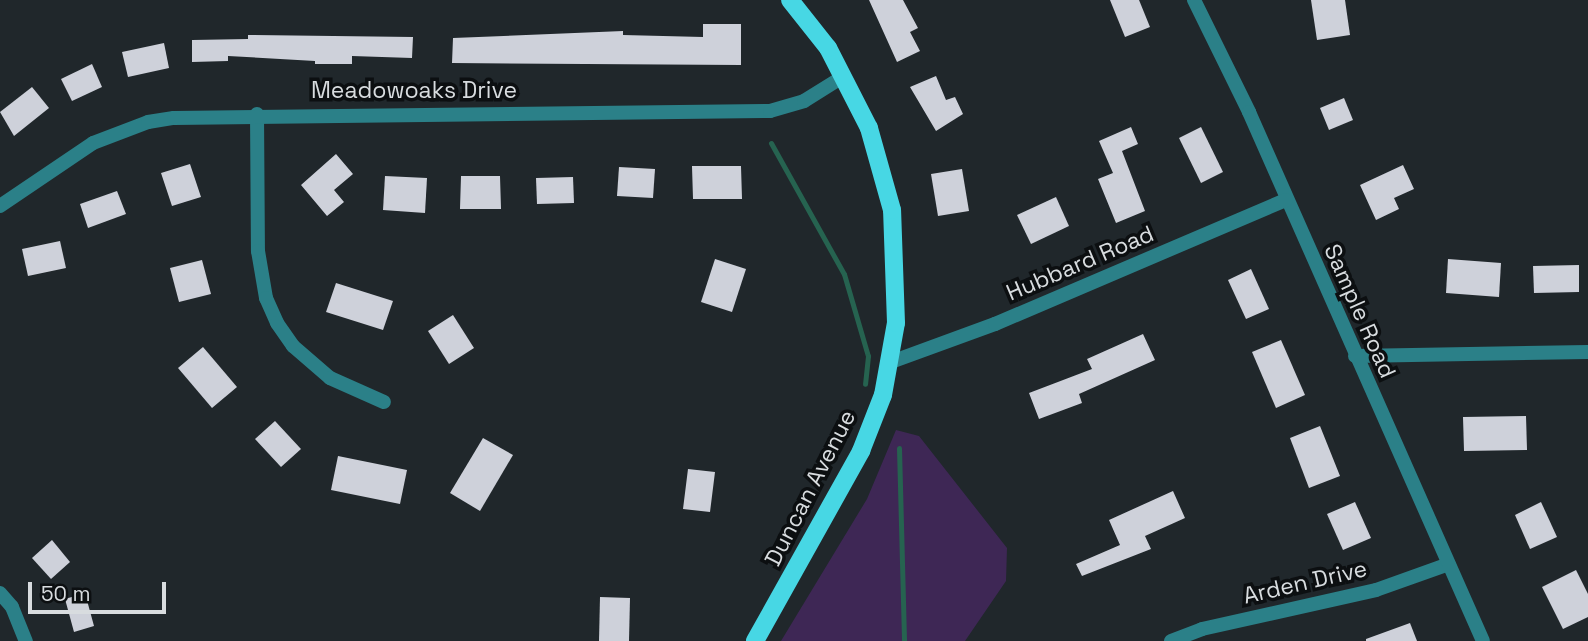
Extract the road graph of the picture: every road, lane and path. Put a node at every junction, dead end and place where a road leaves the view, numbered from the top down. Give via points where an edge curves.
1 (790, 0) edge
2 (1194, 0) edge
3 (844, 76) junction
4 (257, 114) junction
5 (1286, 200) junction
6 (0, 206) edge
7 (1588, 352) edge
8 (1355, 356) junction
9 (891, 362) junction
10 (384, 402) dead end
11 (1448, 564) junction
12 (0, 593) edge
13 (26, 641) edge
14 (755, 641) edge
15 (1171, 641) edge
16 (1483, 641) edge

1 - 3 main road, Duncan Avenue
2 - 5 street, Sample Road
3 - 4 street, Meadowoaks Drive via 804,101 770,111
3 - 9 main road, Duncan Avenue via 869,128 892,210 897,280
4 - 6 street, Meadowoaks Drive via 174,118 118,132 67,158
4 - 10 street via 258,251 266,298 277,323 293,346 330,378
5 - 8 street, Sample Road
5 - 9 street, Hubbard Road via 995,324
7 - 8 street
8 - 11 street, Sample Road
9 - 14 main road, Duncan Avenue via 861,451
11 - 15 street, Arden Drive via 1376,590 1202,629
11 - 16 street, Sample Road
12 - 13 street via 12,607

